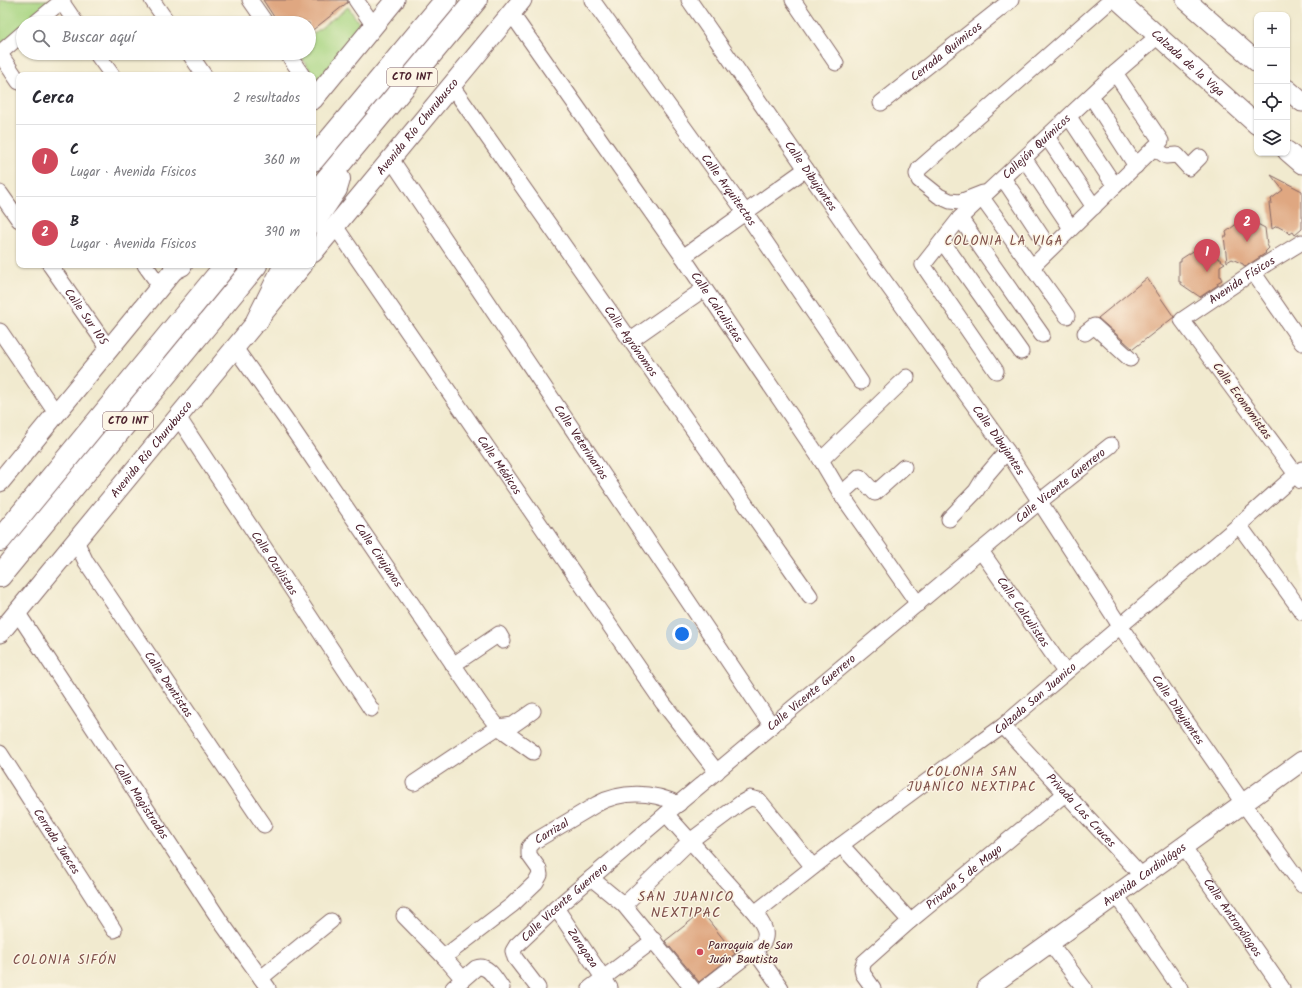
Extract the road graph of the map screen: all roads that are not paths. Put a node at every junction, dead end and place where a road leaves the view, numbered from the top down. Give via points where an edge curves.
1 (152, 0) edge
2 (250, 0) edge
3 (356, 0) edge
4 (395, 0) edge
5 (446, 0) edge
6 (476, 0) edge
7 (592, 0) edge
8 (689, 0) edge
9 (1011, 0) edge
10 (1111, 0) edge
11 (1118, 0) edge
12 (1186, 0) edge
13 (62, 1) edge
14 (798, 2) edge
15 (516, 6) edge
16 (44, 16) edge
17 (72, 16) edge
18 (163, 16) edge
19 (261, 16) edge
20 (374, 26) junction
21 (1158, 36) junction
22 (16, 40) edge
23 (0, 53) edge
24 (1254, 59) edge
25 (101, 60) edge
26 (194, 60) edge
27 (292, 60) edge
28 (836, 62) dead end
29 (110, 72) edge
30 (202, 72) edge
31 (300, 72) edge
32 (1115, 73) junction
33 (16, 77) edge
34 (451, 86) junction
35 (1290, 92) edge
36 (316, 94) edge
37 (1091, 96) junction
38 (1302, 102) edge
39 (881, 103) dead end
40 (1069, 117) junction
41 (1254, 122) edge
42 (332, 137) junction
43 (1047, 137) junction
44 (316, 146) edge
45 (1154, 148) junction
46 (348, 153) junction
47 (1290, 154) edge
48 (316, 156) edge
49 (1200, 157) dead end
50 (1024, 158) junction
51 (391, 159) junction
52 (1302, 164) edge
53 (1136, 166) junction
54 (806, 169) junction
55 (1003, 178) junction
56 (1115, 186) junction
57 (316, 192) edge
58 (0, 193) edge
59 (987, 193) junction
60 (1094, 207) junction
61 (745, 212) junction
62 (16, 216) edge
63 (960, 218) junction
64 (316, 219) edge
65 (335, 226) junction
66 (1071, 228) junction
67 (942, 240) junction
68 (1302, 242) edge
69 (316, 249) edge
70 (1050, 249) junction
71 (682, 257) junction
72 (1032, 267) junction
73 (52, 268) edge
74 (147, 268) edge
75 (176, 268) edge
76 (224, 268) edge
77 (254, 268) edge
78 (284, 268) edge
79 (301, 268) edge
80 (1253, 272) junction
81 (160, 286) junction
82 (704, 289) junction
83 (1067, 316) dead end
84 (1182, 320) joint
85 (257, 321) junction
86 (0, 331) edge
87 (1085, 332) dead end
88 (1042, 335) dead end
89 (630, 340) junction
90 (1302, 343) edge
91 (235, 348) junction
92 (109, 349) junction
93 (1021, 352) dead end
94 (1130, 359) dead end
95 (996, 371) dead end
96 (907, 378) dead end
97 (861, 382) dead end
98 (56, 413) junction
99 (178, 417) junction
100 (1111, 445) dead end
101 (1007, 451) junction
102 (821, 460) junction
103 (904, 467) dead end
104 (2, 475) edge
105 (1300, 475) edge
106 (841, 494) junction
107 (1039, 502) junction
108 (949, 519) dead end
109 (1239, 525) junction
110 (0, 540) edge
111 (76, 541) junction
112 (981, 551) junction
113 (0, 576) edge
114 (810, 596) dead end
115 (918, 604) junction
116 (17, 612) junction
117 (1302, 612) edge
118 (1120, 626) junction
119 (0, 633) edge
120 (503, 641) dead end
121 (453, 665) junction
122 (1065, 672) junction
123 (371, 709) dead end
124 (533, 711) dead end
125 (772, 726) junction
126 (1003, 726) junction
127 (498, 727) junction
128 (533, 752) dead end
129 (0, 753) edge
130 (1302, 761) edge
131 (717, 772) junction
132 (414, 783) dead end
133 (1066, 793) junction
134 (1243, 803) junction
135 (679, 804) junction
136 (666, 814) junction
137 (264, 825) dead end
138 (690, 841) junction
139 (842, 845) junction
140 (1183, 846) junction
141 (813, 867) junction
142 (1142, 876) junction
143 (591, 878) junction
144 (1302, 885) edge
145 (1116, 895) junction
146 (624, 904) junction
147 (556, 908) junction
148 (404, 916) dead end
149 (760, 919) junction
150 (330, 921) dead end
151 (910, 921) junction
152 (114, 930) dead end
153 (654, 940) junction
154 (1050, 943) junction
155 (754, 950) junction
156 (444, 957) junction
157 (264, 983) edge
158 (458, 983) edge
159 (607, 983) edge
160 (502, 988) edge
161 (538, 988) edge
162 (590, 988) edge
163 (692, 988) edge
164 (705, 988) edge
165 (781, 988) edge
166 (873, 988) edge
167 (987, 988) edge
168 (1084, 988) edge
169 (1180, 988) edge
170 (1282, 988) edge

1 - 18 street
2 - 19 street
3 - 20 street
4 - 20 main road
5 - 42 highway, CTO INT
6 - 46 highway, CTO INT
7 - 61 street, Calle Arquitectos
8 - 54 street, Calle Dibujantes
9 - 39 street, Cerrada Químicos
10 - 59 street via 919,169 917,174 919,180 939,196 950,201 960,202
11 - 21 main road, Calzada de la Viga
12 - 24 main road
13 - 16 street
13 - 17 street
14 - 28 street
15 - 34 main road, Avenida Río Churubusco / CTO INT
15 - 71 street, Calle Calculistas
20 - 36 main road
21 - 32 street, Callejón Químicos
21 - 41 main road, Calzada de la Viga
22 - 23 street
23 - 33 street
25 - 29 street
26 - 30 street
27 - 31 street
32 - 37 street, Callejón Químicos
32 - 45 street via 1161,141
34 - 51 main road, Avenida Río Churubusco / CTO INT
34 - 89 street, Calle Agrónomos
35 - 38 main road
37 - 40 street, Callejón Químicos
37 - 53 street
40 - 43 street, Callejón Químicos
40 - 56 street
42 - 44 highway
42 - 48 highway, CTO INT
43 - 50 street, Callejón Químicos
43 - 60 street
45 - 49 street via 1166,156 1177,155 1189,168
45 - 53 street
46 - 57 highway, CTO INT
46 - 64 highway via 336,189
47 - 52 main road
50 - 55 street, Callejón Químicos
50 - 66 street
51 - 65 main road, Avenida Río Churubusco / CTO INT
51 - 125 street, Calle Veterinarios
53 - 56 street
54 - 61 street
54 - 101 street, Calle Dibujantes
55 - 59 street, Callejón Químicos
55 - 70 street
56 - 60 street
58 - 62 street
59 - 63 street, Callejón Químicos
59 - 72 street
60 - 66 street
61 - 71 street
61 - 97 street, Calle Arquitectos
63 - 67 street, Callejón Químicos
63 - 88 street
65 - 69 main road, Avenida Río Churubusco / CTO INT
65 - 131 street, Calle Médicos via 663,703
66 - 70 street
67 - 93 street
67 - 95 street, Callejón Químicos via 923,265
68 - 80 street, Avenida Físicos
70 - 72 street
71 - 82 street, Calle Calculistas
72 - 83 street
73 - 92 street, Calle Sur 105
74 - 81 street
75 - 81 main road
76 - 110 highway, CTO INT
77 - 113 highway, CTO INT
78 - 85 highway
79 - 85 main road, Avenida Río Churubusco / CTO INT
80 - 84 street, Avenida Físicos
80 - 90 street
81 - 92 main road
82 - 89 street
82 - 102 street, Calle Calculistas
84 - 105 street, Calle Economistas
85 - 91 main road, Avenida Río Churubusco / CTO INT
86 - 98 street
87 - 94 street via 1094,326
89 - 114 street, Calle Agrónomos
91 - 99 main road, Avenida Río Churubusco / CTO INT
91 - 121 street, Calle Cirujanos
92 - 98 main road
96 - 102 street
98 - 104 main road
99 - 111 main road, Avenida Río Churubusco / CTO INT
99 - 123 street, Calle Oculistas
100 - 107 street, Calle Vicente Guerrero
101 - 107 street, Calle Dibujantes
101 - 108 street via 976,491
102 - 106 street, Calle Calculistas
103 - 106 street via 875,494 860,477
105 - 109 street, Calzada San Juanico
106 - 115 street, Calle Calculistas
107 - 112 street, Calle Vicente Guerrero
107 - 118 street, Calle Dibujantes
109 - 117 street
109 - 118 street, Calzada San Juanico
111 - 116 main road, Avenida Río Churubusco / CTO INT
111 - 137 street, Calle Dentistas via 86,562
112 - 115 street, Calle Vicente Guerrero
112 - 122 street, Calle Calculistas
115 - 125 street, Calle Vicente Guerrero
116 - 119 main road, Avenida Río Churubusco / CTO INT
116 - 157 street, Calle Magistrados
118 - 122 street, Calzada San Juanico
118 - 134 street, Calle Dibujantes
120 - 121 street via 499,634
121 - 127 street, Calle Cirujanos
122 - 126 street, Calzada San Juanico
124 - 127 street via 513,725
125 - 131 street, Calle Vicente Guerrero
126 - 133 street, Privada Las Cruces
126 - 139 street, Calzada San Juanico
127 - 128 street, Calle Cirujanos
127 - 132 street
129 - 152 street, Cerrada Jueces
130 - 134 main road, Avenida Cardiológos
131 - 135 street, Calle Vicente Guerrero
133 - 142 street, Privada Las Cruces
133 - 151 street, Privada 5 de Mayo
134 - 140 main road, Avenida Cardiológos
134 - 144 street, Calle Dibujantes
135 - 136 street, Calle Vicente Guerrero
135 - 156 street, Carrizal via 650,794 621,795 597,804 535,841 529,847 529,855 539,869 540,875 536,882 512,905
136 - 138 street
136 - 143 street, Calle Vicente Guerrero
138 - 141 street via 750,798 759,800
138 - 146 street
138 - 149 street
139 - 141 street, Calzada San Juanico
139 - 151 street
140 - 142 main road, Avenida Cardiológos
140 - 170 street, Calle Antropólogos
141 - 149 street, Calzada San Juanico
142 - 145 main road, Avenida Cardiológos
143 - 146 street
143 - 147 street, Calle Vicente Guerrero
145 - 154 main road, Avenida Cardiológos
145 - 169 street
146 - 153 street
147 - 159 street, Zaragoza
147 - 161 street, Calle Vicente Guerrero via 513,951 515,958
148 - 156 street
149 - 155 street via 765,939
150 - 157 street
151 - 166 street, Privada 5 de Mayo via 864,962 863,974
153 - 159 street
153 - 163 street
154 - 167 main road, Avenida Cardiológos
154 - 168 street
155 - 164 street
155 - 165 street
156 - 158 street
158 - 160 street via 480,966 484,966
159 - 162 street

